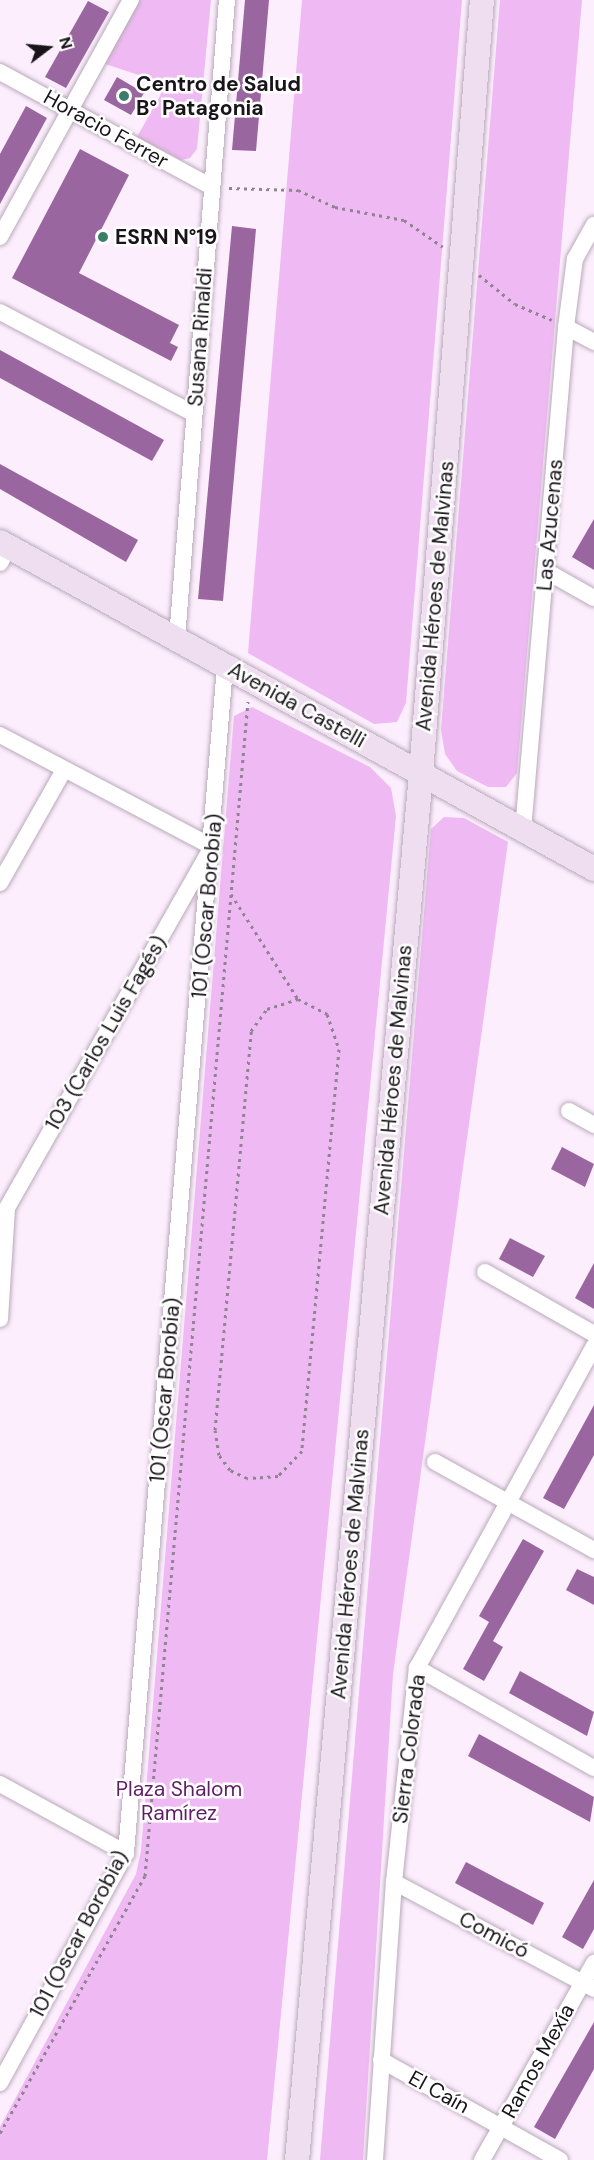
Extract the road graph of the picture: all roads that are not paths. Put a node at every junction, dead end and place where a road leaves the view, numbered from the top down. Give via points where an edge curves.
1 (130, 0) edge
2 (226, 0) edge
3 (483, 0) edge
4 (0, 72) edge
5 (70, 110) junction
6 (212, 187) junction
7 (594, 225) edge
8 (0, 237) edge
9 (0, 312) edge
10 (566, 327) junction
11 (594, 342) edge
12 (194, 414) junction
13 (3, 551) edge
14 (546, 571) junction
15 (594, 598) edge
16 (177, 639) junction
17 (225, 666) junction
18 (0, 735) edge
19 (64, 770) junction
20 (421, 773) junction
21 (523, 830) junction
22 (212, 847) junction
23 (594, 869) edge
24 (0, 883) edge
25 (568, 1111) dead end
26 (594, 1125) edge
27 (2, 1210) edge
28 (485, 1272) dead end
29 (0, 1319) edge
30 (594, 1334) edge
31 (594, 1346) edge
32 (435, 1462) dead end
33 (508, 1502) junction
34 (594, 1550) edge
35 (417, 1668) junction
36 (594, 1768) edge
37 (0, 1784) edge
38 (126, 1853) junction
39 (394, 1882) junction
40 (594, 1963) edge
41 (588, 1986) edge
42 (381, 2060) junction
43 (0, 2083) edge
44 (501, 2127) junction
45 (297, 2160) edge
46 (375, 2160) edge
47 (482, 2160) edge
48 (560, 2160) edge

1 - 5 street
2 - 6 street, Susana Rinaldi
3 - 20 main road, Avenida Héroes de Malvinas
4 - 5 street, Horacio Ferrer
5 - 6 street, Horacio Ferrer
5 - 8 street
6 - 12 street, Susana Rinaldi
7 - 10 street, Las Azucenas via 575,260
9 - 12 street
10 - 11 street
10 - 14 street, Las Azucenas
12 - 16 street, Susana Rinaldi
13 - 16 main road, Avenida Castelli
14 - 15 street
14 - 21 street, Las Azucenas
16 - 17 main road, Avenida Castelli
17 - 20 main road, Avenida Castelli
17 - 22 street, 101 (Oscar Borobia)
18 - 19 street
19 - 22 street
19 - 24 street
20 - 21 main road, Avenida Castelli
20 - 45 main road, Avenida Héroes de Malvinas
21 - 23 main road, Avenida Castelli
22 - 27 street, 103 (Carlos Luis Fagés)
22 - 38 street, 101 (Oscar Borobia)
25 - 26 street
27 - 29 street
28 - 30 street
31 - 33 street, Sierra Colorada
32 - 33 street
33 - 34 street
33 - 35 street, Sierra Colorada
35 - 36 street
35 - 39 street, Sierra Colorada
37 - 38 street
38 - 43 street, 101 (Oscar Borobia)
39 - 41 street, Comicó
39 - 42 street, Sierra Colorada
40 - 41 street, Ramos Mexía
41 - 44 street, Ramos Mexía
42 - 44 street, El Caín
42 - 46 street, Sierra Colorada
44 - 47 street, Ramos Mexía
44 - 48 street, El Caín

